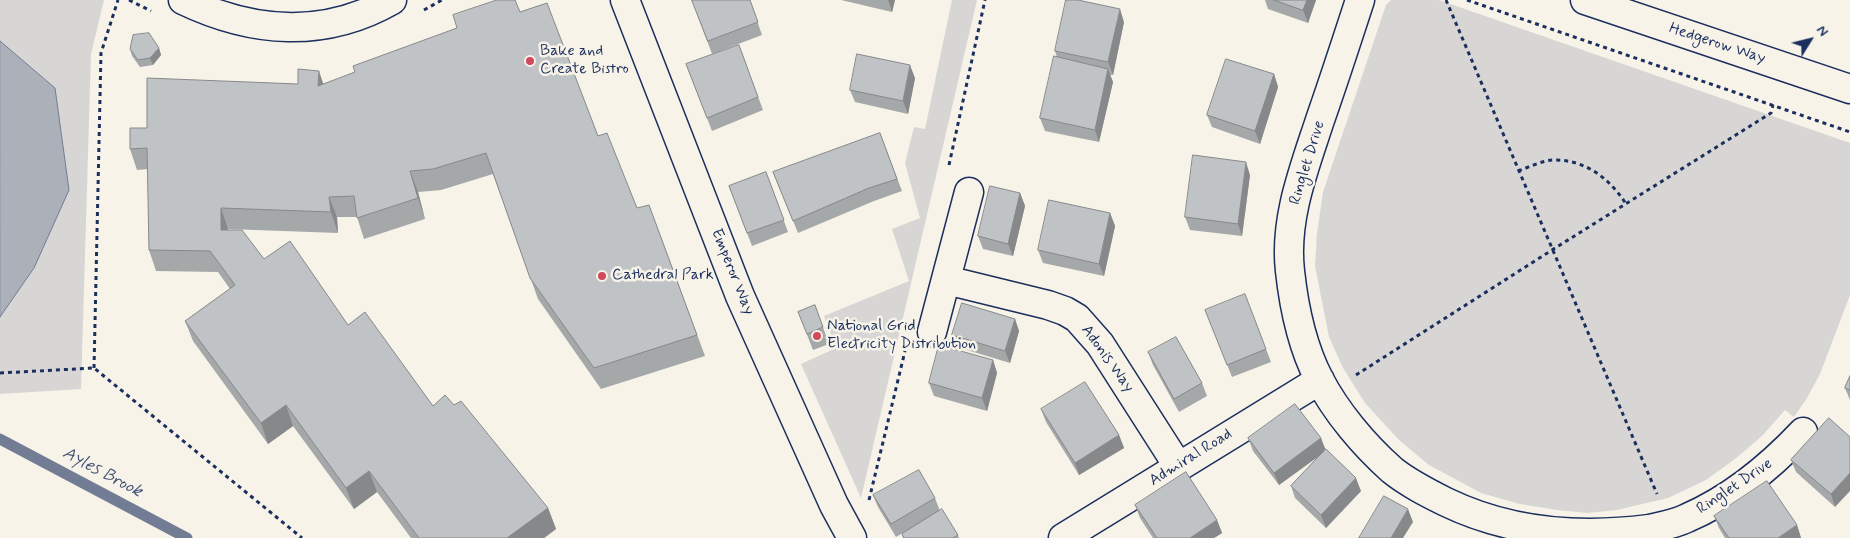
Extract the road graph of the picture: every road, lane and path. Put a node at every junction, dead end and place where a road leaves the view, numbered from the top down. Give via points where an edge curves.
1 (118, 0) edge
2 (183, 0) edge
3 (392, 0) edge
4 (625, 0) edge
5 (1360, 0) edge
6 (1446, 0) edge
7 (1467, 0) edge
8 (1584, 0) edge
9 (1850, 89) edge
10 (1773, 105) junction
11 (1850, 132) edge
12 (1518, 171) junction
13 (969, 192) dead end
14 (1626, 204) junction
15 (1552, 250) junction
16 (946, 280) junction
17 (932, 332) dead end
18 (94, 368) junction
19 (0, 373) edge
20 (1324, 387) junction
21 (1803, 432) dead end
22 (1178, 466) junction
23 (1684, 527) edge
24 (302, 538) edge
25 (852, 538) edge
26 (1063, 538) edge

1 - 18 path via 101,53
2 - 3 street via 231,19 304,28 339,23
4 - 25 street, Emperor Way via 740,296
5 - 20 street, Ringlet Drive via 1297,191 1289,241 1298,320 1310,360
6 - 12 path
7 - 10 path
8 - 9 street, Hedgerow Way
10 - 11 path
10 - 14 path via 1771,113
12 - 14 path via 1554,160 1586,166 1611,183
12 - 15 path
13 - 16 street
14 - 15 path
15 - 20 path
15 - 23 path
16 - 17 street
16 - 22 street, Adonis Way via 1048,305 1077,318 1100,344
18 - 19 path
18 - 24 path
20 - 22 street, Admiral Road
20 - 23 street, Ringlet Drive via 1350,424 1393,470 1426,493 1474,515 1555,535 1589,537
21 - 23 street, Ringlet Drive via 1779,458
22 - 26 street, Admiral Road

